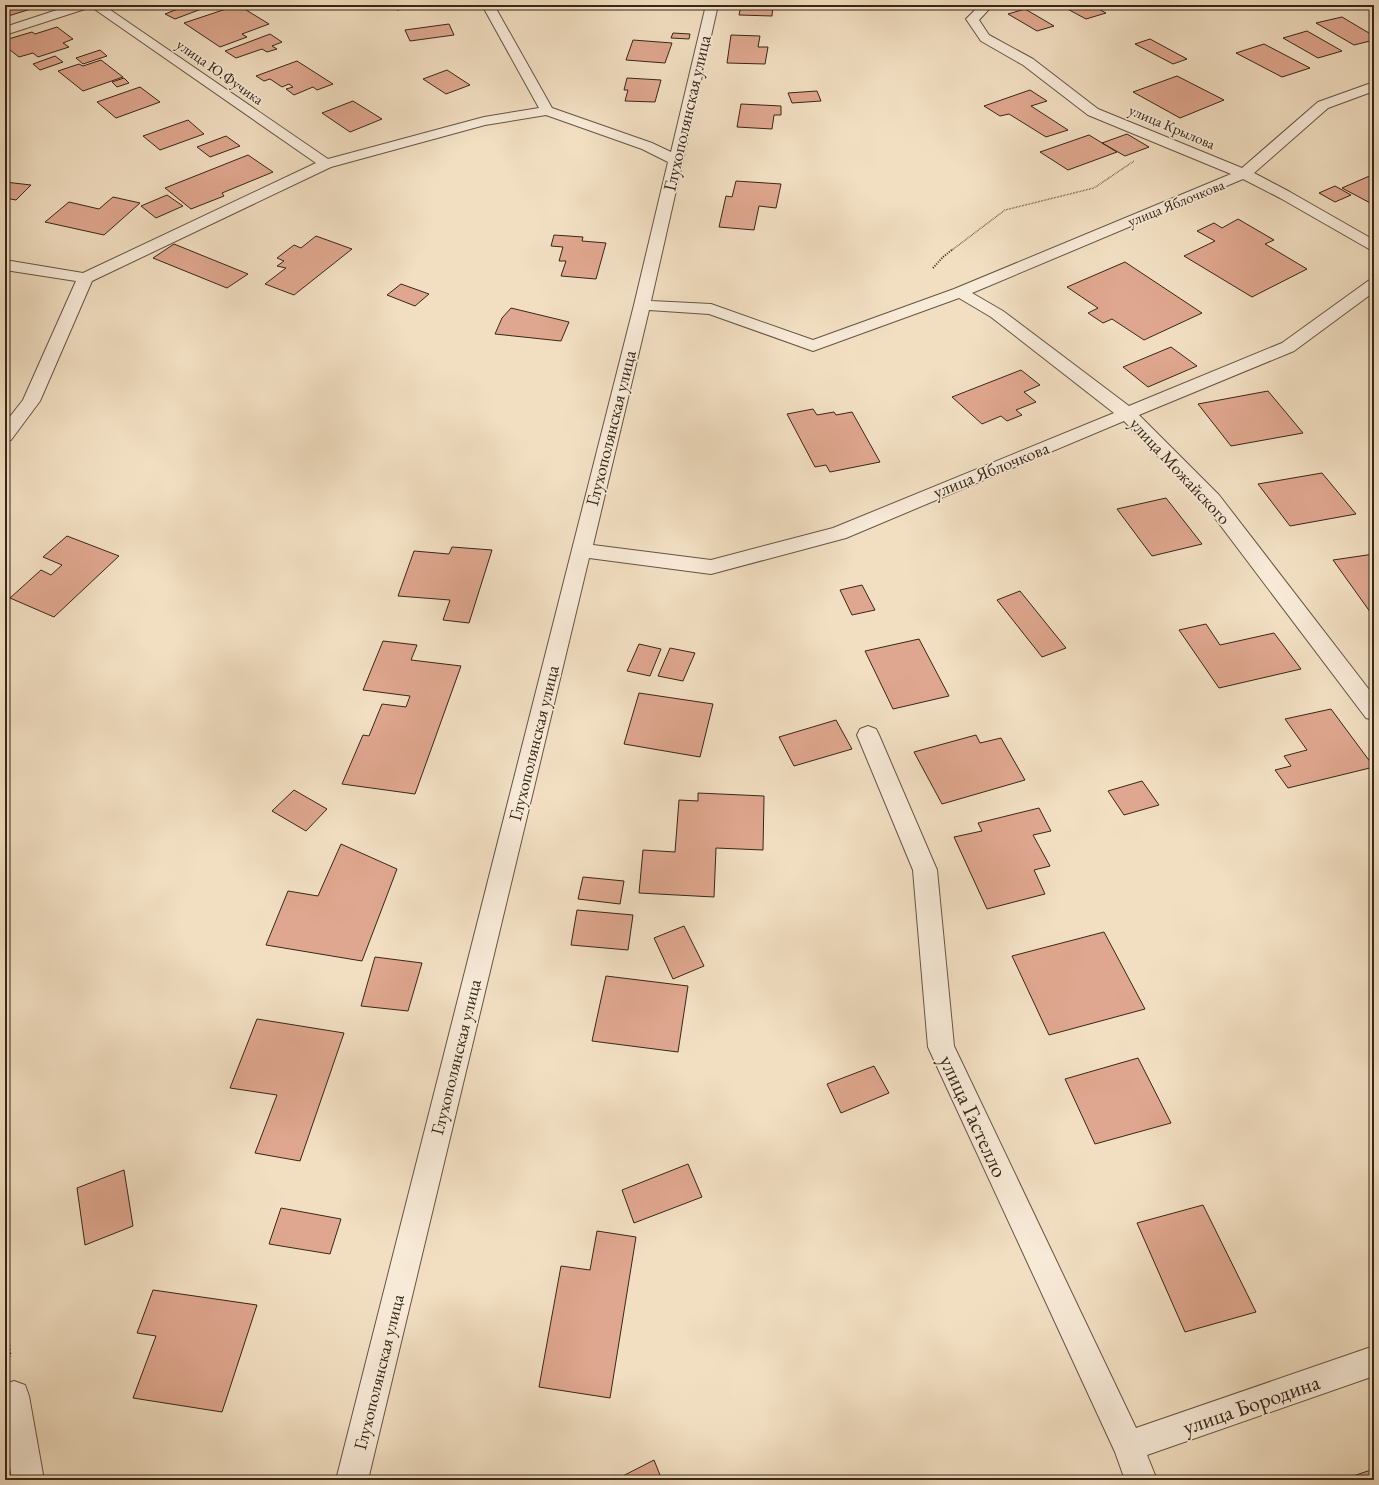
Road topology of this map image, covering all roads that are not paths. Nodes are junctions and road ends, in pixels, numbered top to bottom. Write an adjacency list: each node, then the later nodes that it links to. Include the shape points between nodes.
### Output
1 (84, 5): 6 (street)
2 (95, 5): 10 (street, улица Ю.Фучика)
3 (488, 5): 8 (street)
4 (712, 5): 9 (street, Глухополянская улица)
5 (987, 5): 11 (street, улица Крылова, via 972,19 985,38 1028,62 1093,112)
6 (5, 31)
7 (1374, 86): 11 (street, улица Яблочкова, via 1323,106)
8 (547, 111): 9 (street, via 647,146); 10 (street, via 484,121)
9 (676, 160): 17 (street, Глухополянская улица)
10 (326, 164): 14 (street)
11 (1244, 174): 12 (street, улица Крылова); 16 (street, улица Яблочкова)
12 (1374, 246)
13 (5, 265): 14 (street)
14 (85, 278): 19 (street, via 31,401)
15 (1374, 284): 18 (street, улица Яблочкова, via 1288,347)
16 (960, 292): 17 (street, улица Яблочкова, via 813,346 711,309); 18 (street, улица Можайского, via 997,314)
17 (642, 305): 20 (street, Глухополянская улица)
18 (1127, 414): 20 (street, улица Яблочкова, via 839,533 711,567); 21 (street, улица Можайского, via 1212,500)
19 (5, 436)
20 (581, 550): 27 (street, Глухополянская улица)
21 (1374, 712)
22 (868, 735): 25 (street, улица Гастелло, via 925,870 941,1047)
23 (1374, 1361): 25 (street, улица Бородина)
24 (14, 1396): 26 (street)
25 (1128, 1446): 28 (street, улица Гастелло)
26 (28, 1480)
27 (352, 1480)
28 (1141, 1480)

